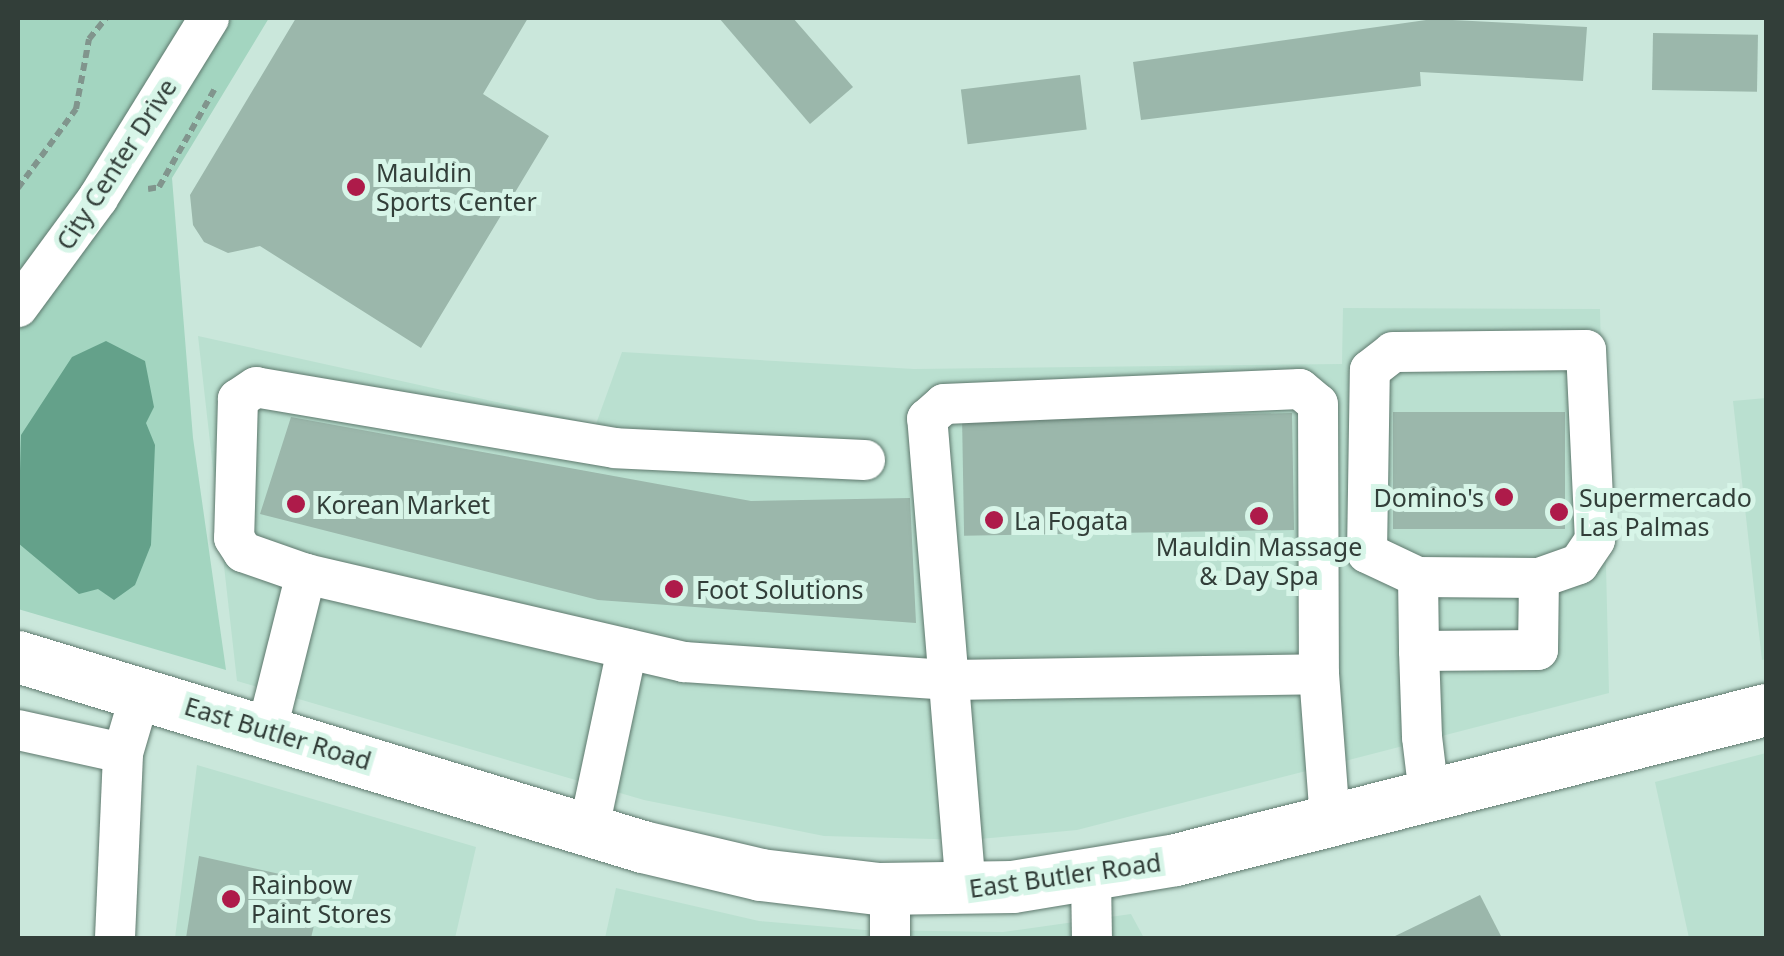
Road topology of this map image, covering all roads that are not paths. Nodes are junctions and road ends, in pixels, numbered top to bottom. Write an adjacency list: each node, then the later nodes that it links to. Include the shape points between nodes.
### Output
1 (209, 18): 2 (lane, City Center Drive, via 98,198)
2 (18, 307)
3 (865, 460): 4 (lane, via 615,448 256,387 238,399 234,538 242,552)
4 (306, 574): 7 (lane); 14 (lane)
5 (1418, 577): 6 (lane); 6 (lane, via 1367,553 1370,370 1392,352 1586,350 1595,540 1579,564); 8 (lane)
6 (1539, 578): 8 (lane, via 1538,650)
7 (627, 649): 11 (lane, via 684,662); 19 (lane)
8 (1420, 651): 17 (lane)
9 (18, 658): 12 (main road, East Butler Road)
10 (1319, 674): 11 (lane); 11 (lane, via 1318,404 1300,389 944,404 926,419); 18 (lane)
11 (950, 680): 21 (lane)
12 (140, 692): 14 (main road, East Butler Road); 16 (lane)
13 (1766, 710): 17 (main road, East Butler Road)
14 (267, 729): 19 (main road, East Butler Road)
15 (18, 730): 16 (lane)
16 (123, 753): 23 (lane)
17 (1429, 794): 18 (main road, East Butler Road)
18 (1330, 820): 20 (main road, East Butler Road)
19 (589, 828): 22 (main road, East Butler Road)
20 (1092, 876): 21 (main road, East Butler Road); 24 (lane)
21 (966, 890): 22 (main road, East Butler Road)
22 (890, 914)
23 (115, 938)
24 (1092, 938)

